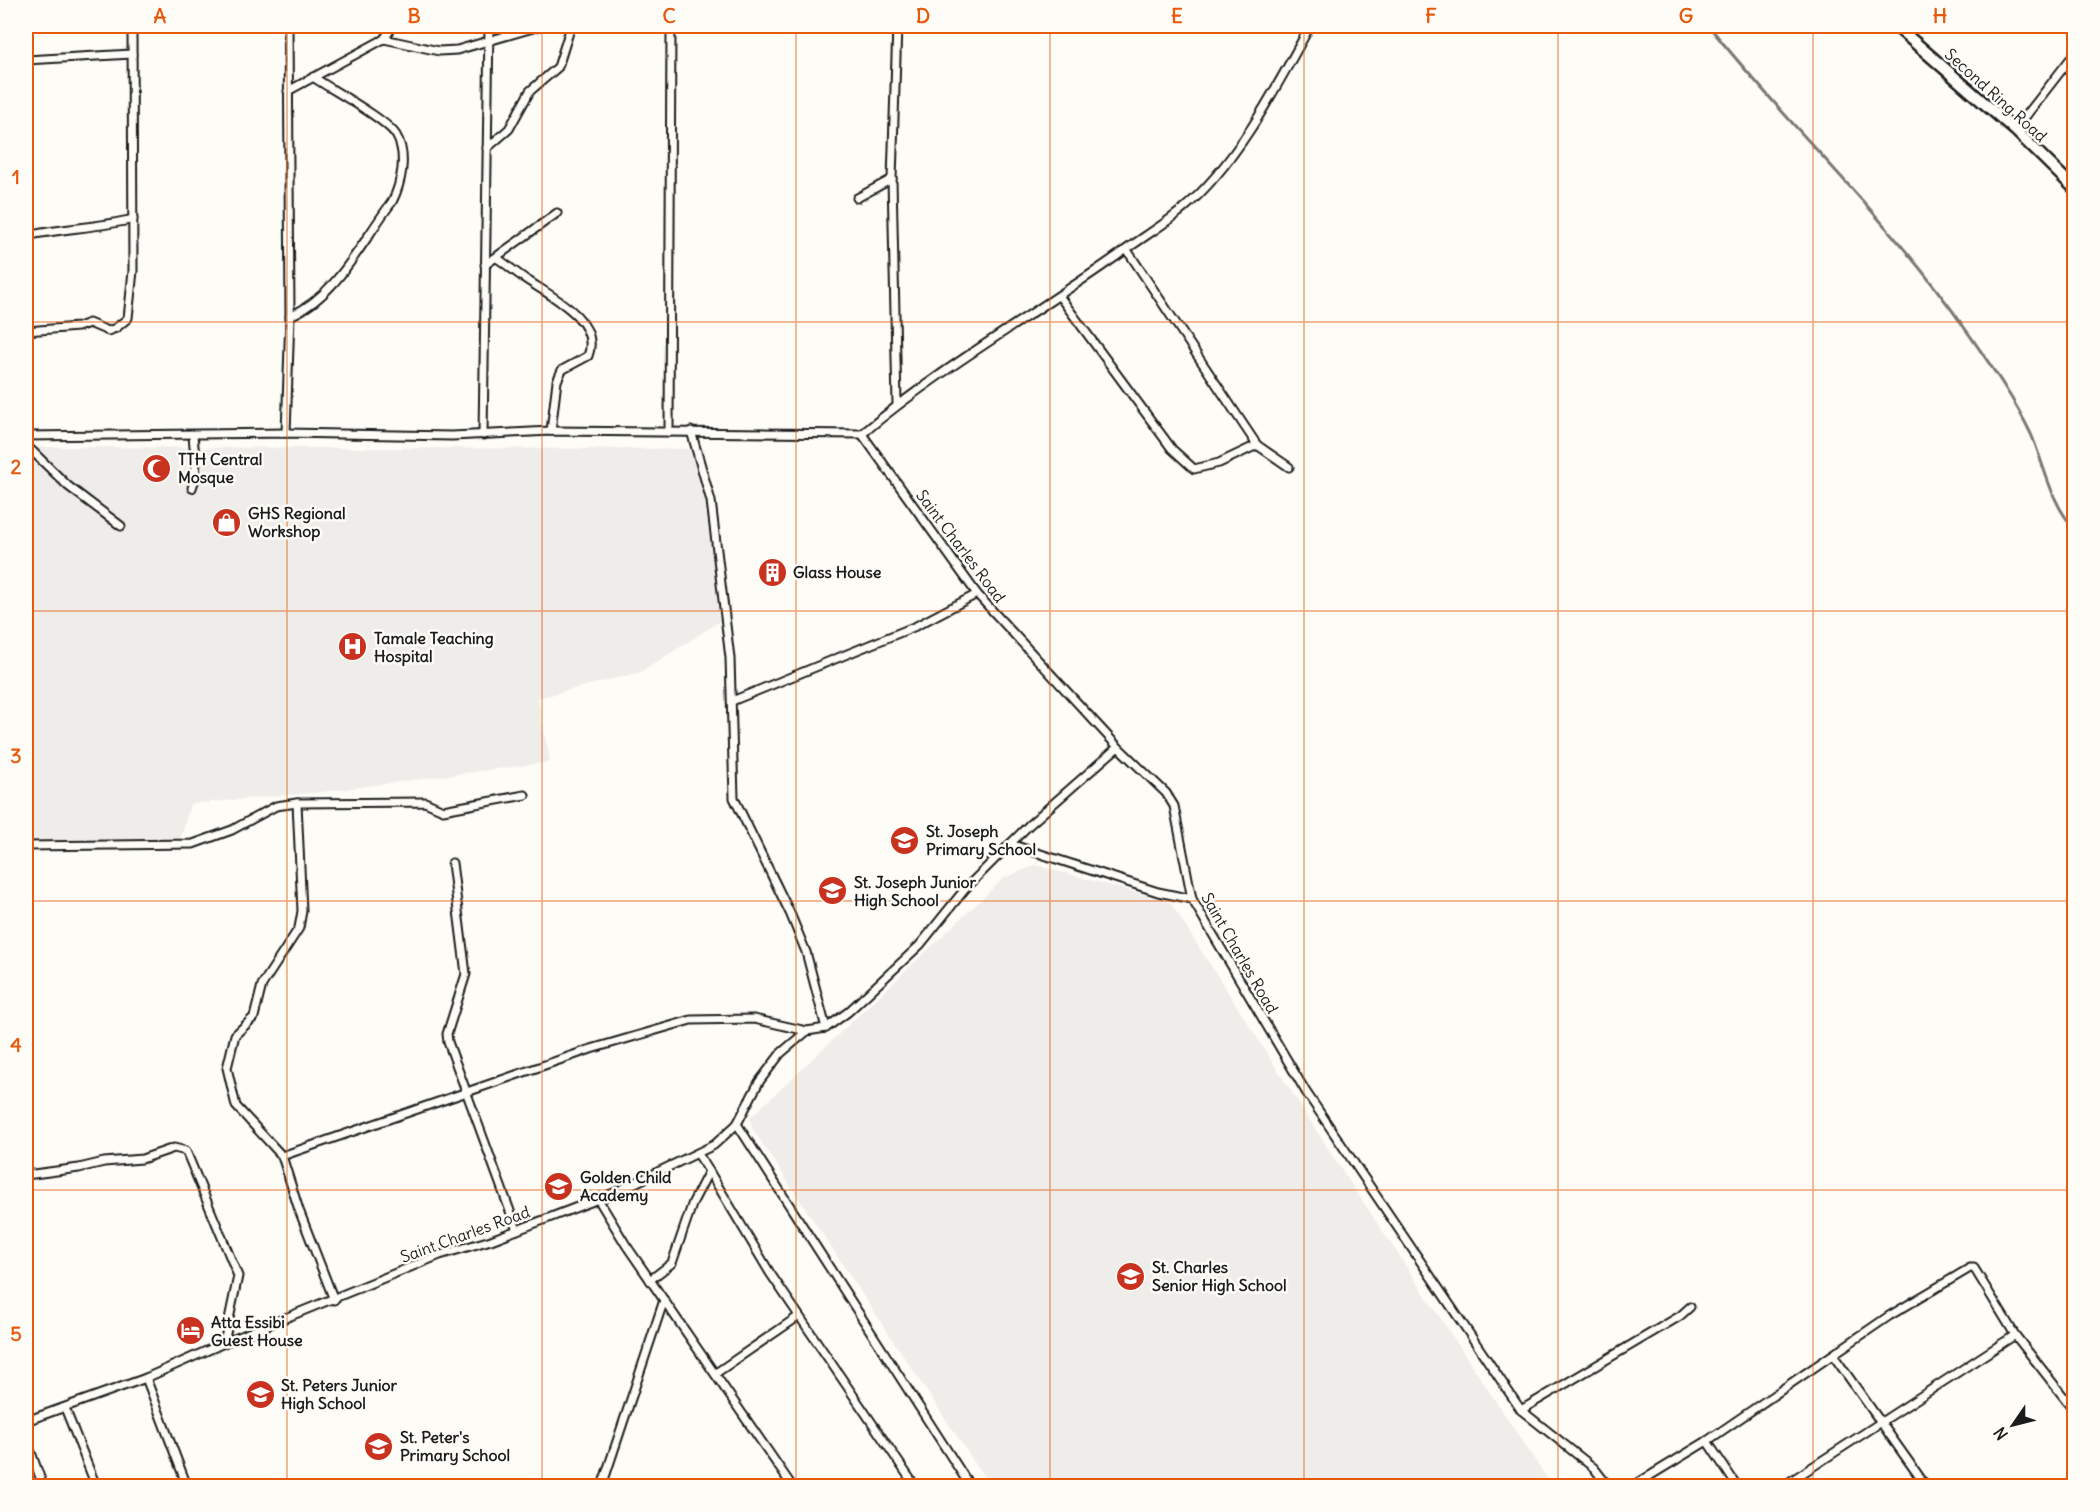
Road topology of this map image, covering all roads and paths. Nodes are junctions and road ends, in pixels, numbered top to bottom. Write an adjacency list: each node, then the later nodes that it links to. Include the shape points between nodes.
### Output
1 (132, 26): 13 (street)
2 (288, 26): 17 (street)
3 (393, 26): 11 (street)
4 (489, 26): 12 (street)
5 (540, 26): 12 (street)
6 (571, 26): 19 (street, via 558,67 530,91 509,129)
7 (671, 26): 35 (street)
8 (897, 26): 20 (street)
9 (1310, 26): 26 (street, via 1228,159 1184,208)
10 (1896, 26): 18 (main road, Second Ring Road)
11 (384, 39): 12 (street, via 439,51); 16 (street)
12 (488, 41): 19 (street)
13 (132, 54): 15 (street); 24 (street)
14 (2074, 54): 18 (street)
15 (26, 60)
16 (313, 77): 17 (street); 30 (street, via 380,120 396,135 401,172 392,202 330,287 311,306)
17 (288, 91): 30 (street)
18 (2015, 130): 21 (main road, Second Ring Road)
19 (487, 148): 28 (street)
20 (892, 179): 22 (street); 32 (street)
21 (2074, 188)
22 (858, 198)
23 (557, 213): 27 (street)
24 (133, 219): 25 (street); 31 (street, via 130,311 124,323 108,331 89,323)
25 (26, 236)
26 (1127, 250): 29 (street); 42 (street)
27 (497, 258): 28 (street); 33 (street, via 570,309 589,336 592,346 588,356 562,370 557,381)
28 (486, 265): 39 (street)
29 (1060, 297): 32 (street); 42 (street, via 1172,449 1194,469 1219,463)
30 (290, 316): 36 (street)
31 (26, 331)
32 (897, 405): 37 (street)
33 (551, 431): 35 (street); 39 (street)
34 (692, 431): 35 (street); 37 (street); 47 (street, via 711,501)
35 (669, 432)
36 (286, 433): 38 (street); 39 (street)
37 (862, 434): 46 (street, Saint Charles Road)
38 (193, 435): 40 (street); 44 (street, via 196,478)
39 (483, 435)
40 (26, 436)
41 (26, 445): 45 (street, via 68,486)
42 (1257, 445): 43 (street)
43 (1289, 467)
44 (192, 488)
45 (121, 525)
46 (977, 594): 47 (street, via 916,626); 48 (street, Saint Charles Road)
47 (732, 701): 55 (street, via 734,798 806,952)
48 (1118, 747): 51 (street); 54 (street, Saint Charles Road, via 1166,793 1174,806)
49 (525, 795): 50 (street, via 443,810 425,802)
50 (297, 803): 52 (street, via 276,806 221,835 193,844); 60 (street, via 302,891 299,928 262,985 254,1017 235,1035 227,1068 236,1106)
51 (1010, 844): 54 (street, via 1158,892); 55 (street, via 965,889 920,945 843,1017)
52 (26, 846)
53 (452, 863): 57 (street, via 466,974 447,1034)
54 (1192, 898): 76 (street, Saint Charles Road, via 1306,1092)
55 (826, 1028): 56 (street)
56 (807, 1031): 57 (street, via 754,1019 691,1020); 58 (street, Saint Charles Road, via 768,1068)
57 (465, 1091): 60 (street); 64 (street)
58 (737, 1124): 59 (street, Saint Charles Road); 88 (street)
59 (698, 1154): 61 (street); 63 (street, Saint Charles Road)
60 (282, 1156): 66 (street)
61 (709, 1171): 65 (street, via 693,1202 672,1263); 69 (street)
62 (26, 1175): 71 (street, via 142,1159 174,1148 186,1151 238,1276)
63 (598, 1199): 64 (street, Saint Charles Road); 65 (street)
64 (517, 1230): 66 (street, Saint Charles Road, via 440,1255)
65 (650, 1280): 67 (street)
66 (334, 1300): 71 (street, Saint Charles Road)
67 (664, 1300): 73 (street); 85 (street)
68 (1690, 1307): 76 (street)
69 (799, 1316): 73 (street); 87 (street)
70 (2015, 1335): 72 (street, via 1974,1268 1970,1268 1917,1298); 77 (street); 79 (street)
71 (224, 1343): 74 (street, Saint Charles Road)
72 (1833, 1355): 79 (street); 81 (street)
73 (716, 1373): 86 (street)
74 (146, 1378): 75 (street, Saint Charles Road); 84 (street)
75 (65, 1408): 78 (street, Saint Charles Road); 83 (street)
76 (1521, 1410): 89 (street, Saint Charles Road, via 1594,1468)
77 (2074, 1410)
78 (26, 1421)
79 (1882, 1423): 92 (street); 93 (street)
80 (26, 1438): 82 (street)
81 (1707, 1441): 90 (street); 91 (street)
82 (43, 1486)
83 (96, 1486)
84 (187, 1486)
85 (602, 1486)
86 (792, 1486)
87 (915, 1486)
88 (970, 1486)
89 (1608, 1486)
90 (1633, 1486)
91 (1737, 1486)
92 (1783, 1486)
93 (1926, 1486)

